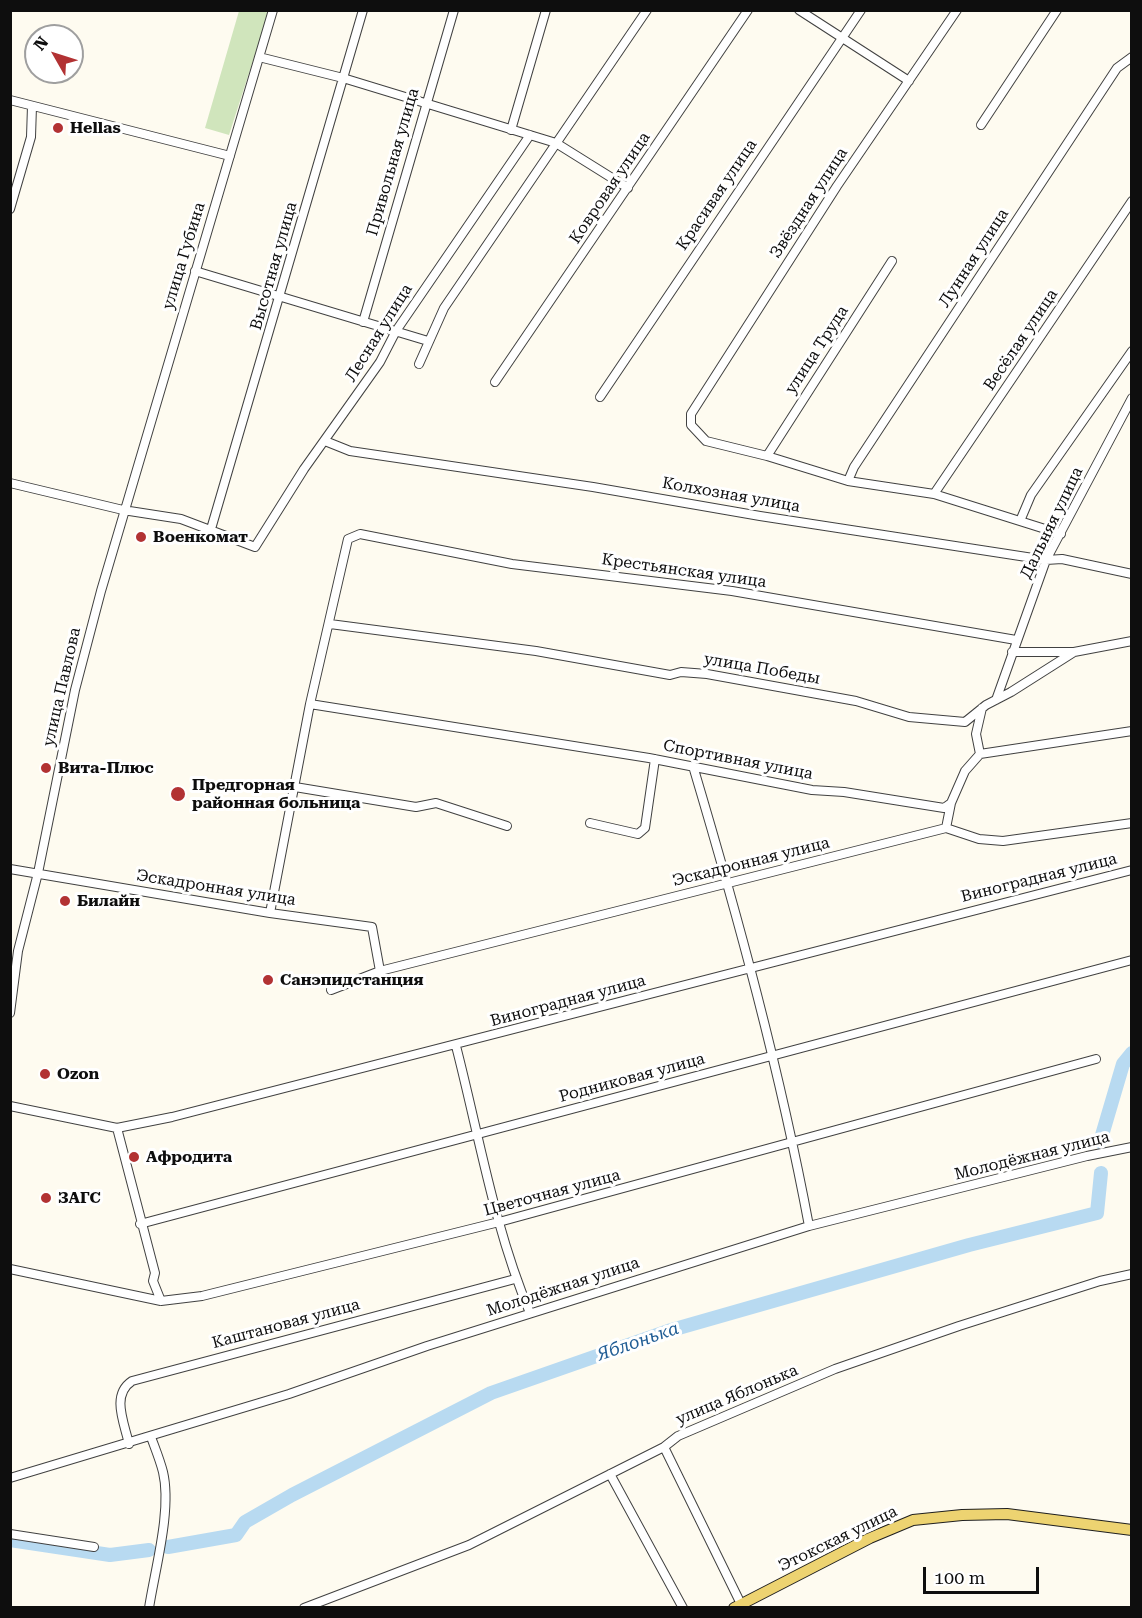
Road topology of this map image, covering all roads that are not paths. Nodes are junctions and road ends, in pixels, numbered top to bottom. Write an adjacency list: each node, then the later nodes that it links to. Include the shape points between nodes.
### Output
1 (273, 10): 12 (street, улица Губина)
2 (363, 10): 14 (street, Высотная улица)
3 (454, 10): 17 (street, Привольная улица)
4 (546, 10): 20 (street)
5 (646, 10): 22 (street)
6 (748, 10): 24 (street, Ковровая улица)
7 (799, 10): 11 (street)
8 (861, 10): 11 (street, Красивая улица)
9 (957, 10): 15 (street, Звёздная улица)
10 (1058, 10): 19 (street)
11 (841, 37): 15 (street); 36 (street, Красивая улица)
12 (259, 57): 14 (street); 23 (street, улица Губина)
13 (1131, 57): 40 (street, Лунная улица, via 1117,68)
14 (343, 78): 17 (street); 29 (street, Высотная улица)
15 (909, 81): 39 (street, Звёздная улица, via 691,414 691,425 706,441)
16 (10, 100): 18 (street)
17 (425, 105): 20 (street); 30 (street, Привольная улица)
18 (32, 106): 23 (street); 26 (street, via 31,137)
19 (981, 124)
20 (511, 130): 21 (street)
21 (531, 135): 22 (street); 31 (street, Лесная улица)
22 (556, 143): 24 (street); 32 (street, via 444,308)
23 (230, 156): 28 (street, улица Губина)
24 (628, 188): 35 (street, Ковровая улица)
25 (1131, 201): 42 (street, Весёлая улица)
26 (10, 208)
27 (892, 261): 39 (street, улица Труда)
28 (195, 271): 29 (street); 43 (street, улица Губина)
29 (281, 297): 30 (street); 45 (street, Высотная улица)
30 (363, 322): 31 (street)
31 (396, 331): 32 (street); 38 (street, Лесная улица, via 380,362)
32 (428, 341): 34 (street)
33 (1131, 351): 44 (street, via 1031,495)
34 (419, 363)
35 (495, 382)
36 (600, 397)
37 (1131, 398): 46 (street, Дальняя улица)
38 (325, 441): 45 (street, Лесная улица, via 255,547); 47 (street, Колхозная улица, via 350,451)
39 (766, 456): 40 (street)
40 (848, 481): 42 (street)
41 (10, 483): 43 (street)
42 (934, 494): 44 (street)
43 (123, 510): 45 (street); 69 (street, улица Павлова, via 75,690)
44 (1020, 521): 46 (street)
45 (211, 528)
46 (1061, 534): 47 (street, Дальняя улица)
47 (1046, 560): 48 (street, Колхозная улица, via 1062,559); 50 (street, Дальняя улица)
48 (1131, 574)
49 (330, 624): 50 (street, Крестьянская улица, via 348,539 360,534 512,564 732,591); 55 (street); 56 (street, улица Победы, via 536,651 670,675 707,674 856,701 909,717 965,722)
50 (1016, 640): 52 (street, Дальняя улица)
51 (1131, 641): 53 (street, улица Победы)
52 (1012, 652): 53 (street); 54 (street, Дальняя улица)
53 (1074, 652): 54 (street, улица Победы)
54 (996, 700): 56 (street, улица Победы)
55 (310, 704): 59 (street, Спортивная улица); 61 (street)
56 (982, 708): 58 (street, via 976,734)
57 (1131, 731): 58 (street)
58 (980, 754): 62 (street, via 965,771)
59 (655, 759): 60 (street, Спортивная улица); 63 (street, via 645,828 638,834)
60 (693, 766): 62 (street, Спортивная улица, via 812,790 944,808); 70 (street)
61 (295, 787): 65 (street, via 416,807 436,802); 71 (street)
62 (951, 803): 66 (street)
63 (590, 823)
64 (1131, 823): 66 (street, via 1003,841 979,839)
65 (507, 826)
66 (946, 828): 70 (street, Эскадронная улица)
67 (10, 869): 69 (street, Эскадронная улица)
68 (1131, 870): 73 (street, Виноградная улица)
69 (38, 873): 71 (street, Эскадронная улица); 76 (street, улица Павлова, via 18,951)
70 (728, 884): 73 (street); 74 (street, Эскадронная улица)
71 (270, 913): 74 (street, Эскадронная улица, via 372,927)
72 (1131, 960): 78 (street, Родниковая улица)
73 (749, 969): 77 (street, Виноградная улица); 78 (street)
74 (380, 971): 75 (street, Эскадронная улица)
75 (331, 990)
76 (10, 1013)
77 (456, 1046): 81 (street, Виноградная улица); 82 (street)
78 (771, 1058): 82 (street, Родниковая улица); 83 (street)
79 (1096, 1059): 83 (street, Цветочная улица)
80 (10, 1106): 81 (street, Виноградная улица)
81 (117, 1128): 86 (street)
82 (479, 1134): 85 (street); 86 (street, Родниковая улица)
83 (794, 1143): 85 (street, Цветочная улица); 87 (street)
84 (1131, 1147): 87 (street, Молодёжная улица)
85 (499, 1222): 90 (street); 91 (street, Цветочная улица, via 202,1296)
86 (140, 1224): 91 (street)
87 (809, 1226): 92 (street, Молодёжная улица)
88 (10, 1269): 91 (street, Цветочная улица)
89 (1131, 1274): 95 (street, улица Яблонька, via 959,1326 835,1369 678,1436)
90 (515, 1279): 92 (street); 94 (street, Каштановая улица, via 132,1381 119,1398)
91 (162, 1302)
92 (530, 1313): 93 (street, Молодёжная улица)
93 (151, 1437): 94 (street, Молодёжная улица); 102 (street, via 163,1474 164,1502)
94 (129, 1443): 97 (street, Молодёжная улица)
95 (664, 1447): 96 (street, улица Яблонька); 101 (street, Этокская улица)
96 (610, 1474): 103 (street, улица Яблонька, via 469,1545); 104 (street)
97 (10, 1478)
98 (1131, 1530): 101 (main road, Этокская улица, via 1007,1514 913,1520)
99 (10, 1534): 100 (street)
100 (94, 1546)
101 (737, 1606)
102 (150, 1608)
103 (304, 1608)
104 (683, 1608)

